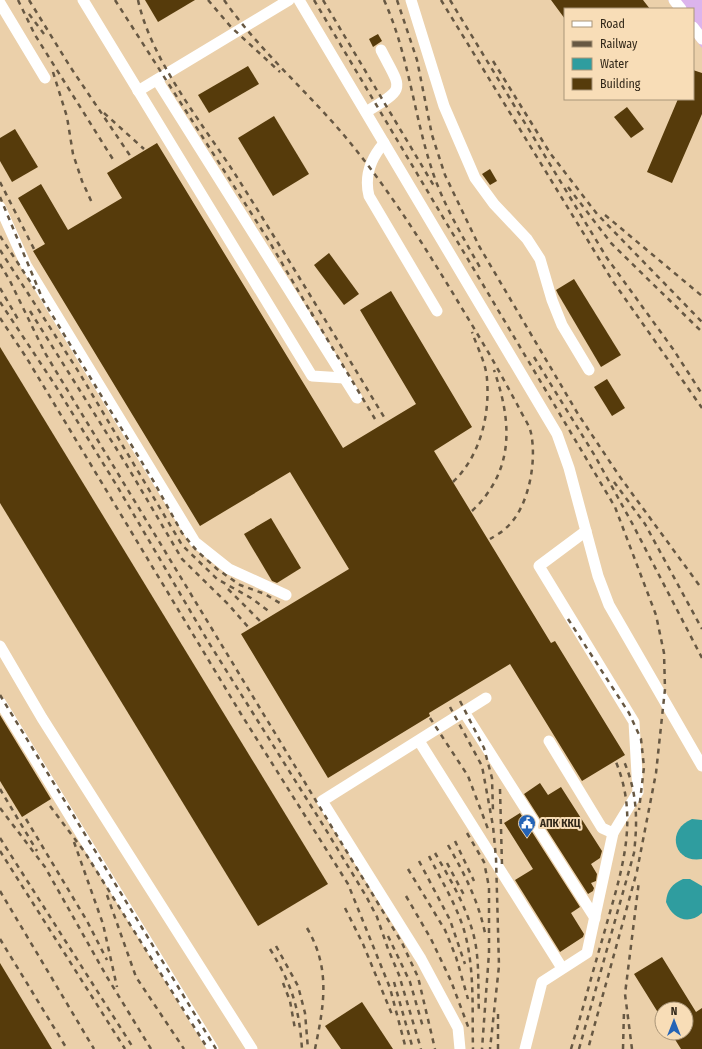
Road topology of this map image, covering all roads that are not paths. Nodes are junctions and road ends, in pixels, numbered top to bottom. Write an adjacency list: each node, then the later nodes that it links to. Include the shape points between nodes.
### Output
1 (83, 0): 13 (street)
2 (290, 0): 12 (street)
3 (299, 0): 14 (street)
4 (411, 0): 18 (street, via 444,106 475,178 494,204 527,239 540,259 562,326)
5 (674, 0): 7 (street)
6 (0, 3): 11 (street)
7 (680, 8)
8 (694, 27): 9 (street)
9 (702, 39)
10 (381, 50): 14 (street, via 397,80 397,90)
11 (45, 78)
12 (157, 80): 13 (street); 19 (street)
13 (138, 92): 19 (street, via 312,376)
14 (366, 112): 15 (street)
15 (384, 143): 17 (street, via 374,156 368,171 369,196); 21 (street, via 556,434 569,468)
16 (0, 207): 22 (street, via 26,265 195,542 229,569)
17 (437, 312)
18 (589, 370)
19 (344, 378): 20 (street)
20 (356, 398)
21 (586, 531): 29 (street, via 609,605); 30 (street, via 538,566 634,722 638,792)
22 (286, 595)
23 (0, 646): 34 (street, via 42,718)
24 (486, 698): 26 (street)
25 (0, 702): 33 (street)
26 (464, 712): 27 (street); 31 (street)
27 (419, 741): 32 (street); 35 (street, via 322,802 421,959 458,1028)
28 (549, 741): 30 (street, via 602,828)
29 (702, 766)
30 (613, 833): 31 (street)
31 (594, 918): 32 (street, via 587,953)
32 (562, 968): 36 (street, via 542,982)
33 (213, 1049)
34 (252, 1049)
35 (460, 1049)
36 (525, 1049)

